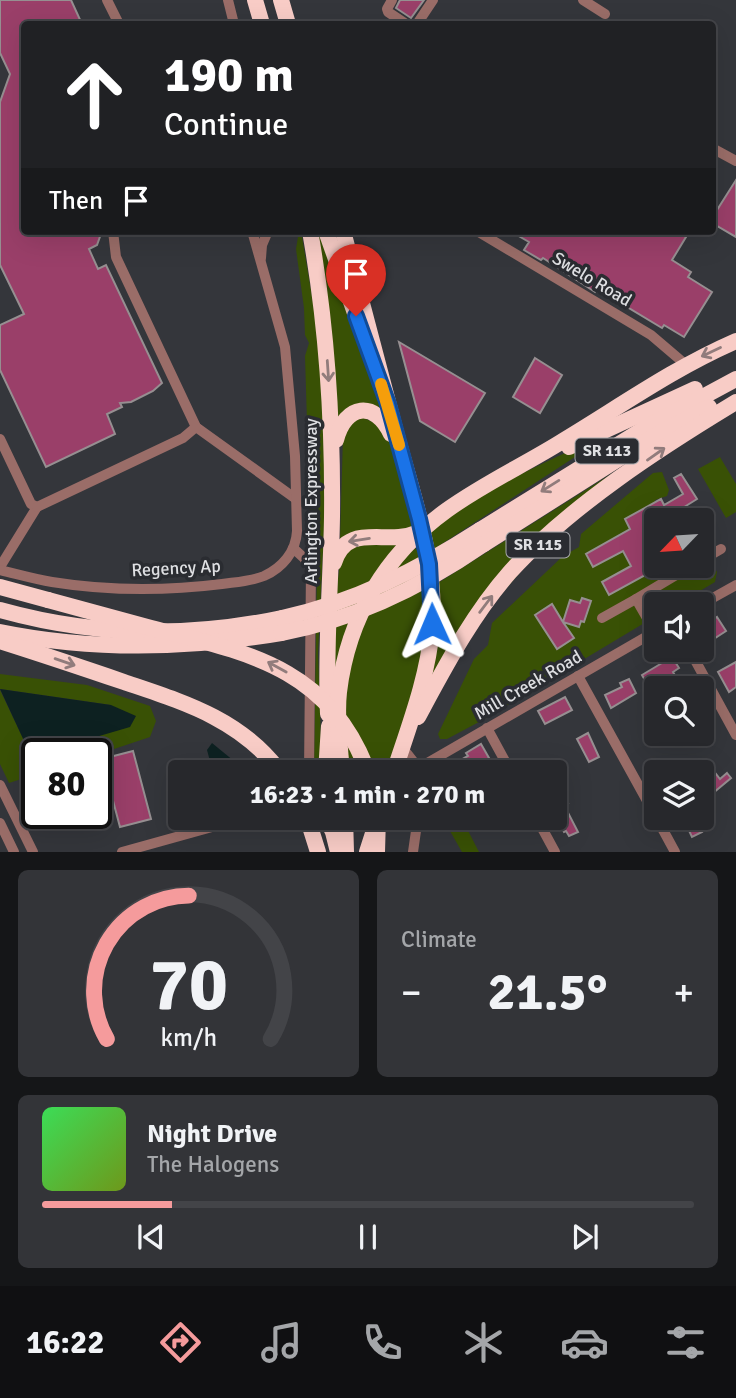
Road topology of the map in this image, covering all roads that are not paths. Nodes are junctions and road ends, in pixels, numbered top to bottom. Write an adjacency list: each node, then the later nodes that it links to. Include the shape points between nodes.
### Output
1 (107, 0): 9 (street)
2 (228, 0): 10 (street)
3 (255, 0): 11 (highway)
4 (281, 0): 12 (highway)
5 (392, 0): 13 (street, via 388,12)
6 (433, 0): 14 (street)
7 (583, 0): 8 (street)
8 (605, 14)
9 (118, 21)
10 (233, 21)
11 (261, 21)
12 (287, 21)
13 (402, 21)
14 (419, 21)
15 (716, 150): 16 (street)
16 (736, 161)
17 (115, 235): 32 (street, via 116,257)
18 (253, 235): 24 (street)
19 (266, 235): 24 (street)
20 (311, 235): 34 (highway, Arlington Expressway, one-way to 34, via 326,338)
21 (327, 235): 31 (highway)
22 (344, 235): 31 (highway)
23 (484, 235): 26 (street, Swelo Road, via 651,335)
24 (260, 264): 38 (street, via 285,347)
25 (736, 341): 26 (highway, one-way to 26)
26 (685, 364): 36 (highway)
27 (736, 372): 36 (highway)
28 (736, 379): 42 (highway, SR 113, one-way to 42, via 645,428)
29 (736, 393): 42 (highway, SR 113)
30 (736, 401): 65 (highway, SR 115, one-way to 30, via 468,627 510,573 597,495)
31 (388, 404): 35 (highway)
32 (196, 427): 38 (street); 40 (street, via 183,438)
33 (0, 439): 40 (street, via 31,504)
34 (332, 461): 35 (highway, via 344,420 354,412 366,411 384,422); 50 (highway, Arlington Expressway)
35 (407, 472): 37 (highway)
36 (503, 477): 39 (highway)
37 (413, 495): 39 (highway, via 435,506); 41 (highway)
38 (296, 499): 43 (street)
39 (462, 500): 41 (highway)
40 (37, 507): 46 (street, Regency Ap)
41 (422, 530): 50 (highway, one-way to 50, via 402,537 347,542 337,556); 65 (highway, via 432,631); 70 (highway, via 384,572 347,651 338,706)
42 (482, 537): 56 (highway, SR 113, bridge, via 375,589)
43 (293, 548): 46 (street, Regency Ap, via 281,566 263,577 167,589 77,585); 67 (street, via 311,569)
44 (721, 549): 45 (street)
45 (714, 553)
46 (0, 568)
47 (671, 578): 52 (street)
48 (736, 585): 51 (street)
49 (0, 587): 71 (highway, one-way to 49, bridge, via 325,702 267,662)
50 (330, 590): 62 (highway, Arlington Expressway)
51 (714, 597)
52 (636, 599): 54 (street); 55 (street)
53 (0, 610): 56 (highway, SR 113, via 49,622 135,632)
54 (644, 612)
55 (602, 618)
56 (281, 625): 57 (highway, SR 113, via 199,644 138,646 50,641)
57 (0, 632)
58 (644, 637): 61 (street, Mill Creek Road)
59 (0, 641): 66 (highway, one-way to 66, via 206,711 242,733)
60 (696, 662): 64 (street)
61 (578, 676): 63 (street, Mill Creek Road); 77 (street)
62 (329, 720): 68 (highway); 69 (highway, Arlington Expressway)
63 (487, 728): 74 (street, Mill Creek Road); 75 (street)
64 (736, 735)
65 (402, 747): 72 (highway, SR 115); 73 (street)
66 (268, 760)
67 (309, 760)
68 (327, 760)
69 (332, 760)
70 (341, 760)
71 (362, 760)
72 (398, 760)
73 (410, 760)
74 (434, 760)
75 (504, 760)
76 (0, 785): 91 (street)
77 (644, 795)
78 (0, 823): 90 (street)
79 (201, 830): 92 (street)
80 (308, 830): 93 (street)
81 (312, 830): 94 (highway, bridge)
82 (332, 830): 95 (highway)
83 (338, 830): 95 (highway)
84 (345, 830): 96 (highway)
85 (374, 830): 97 (highway)
86 (378, 830): 98 (highway, bridge)
87 (416, 830): 99 (street)
88 (543, 830): 100 (street)
89 (663, 830): 101 (street)
90 (14, 852)
91 (33, 852)
92 (122, 852)
93 (309, 852)
94 (318, 852)
95 (339, 852)
96 (346, 852)
97 (367, 852)
98 (377, 852)
99 (413, 852)
100 (555, 852)
101 (676, 852)

